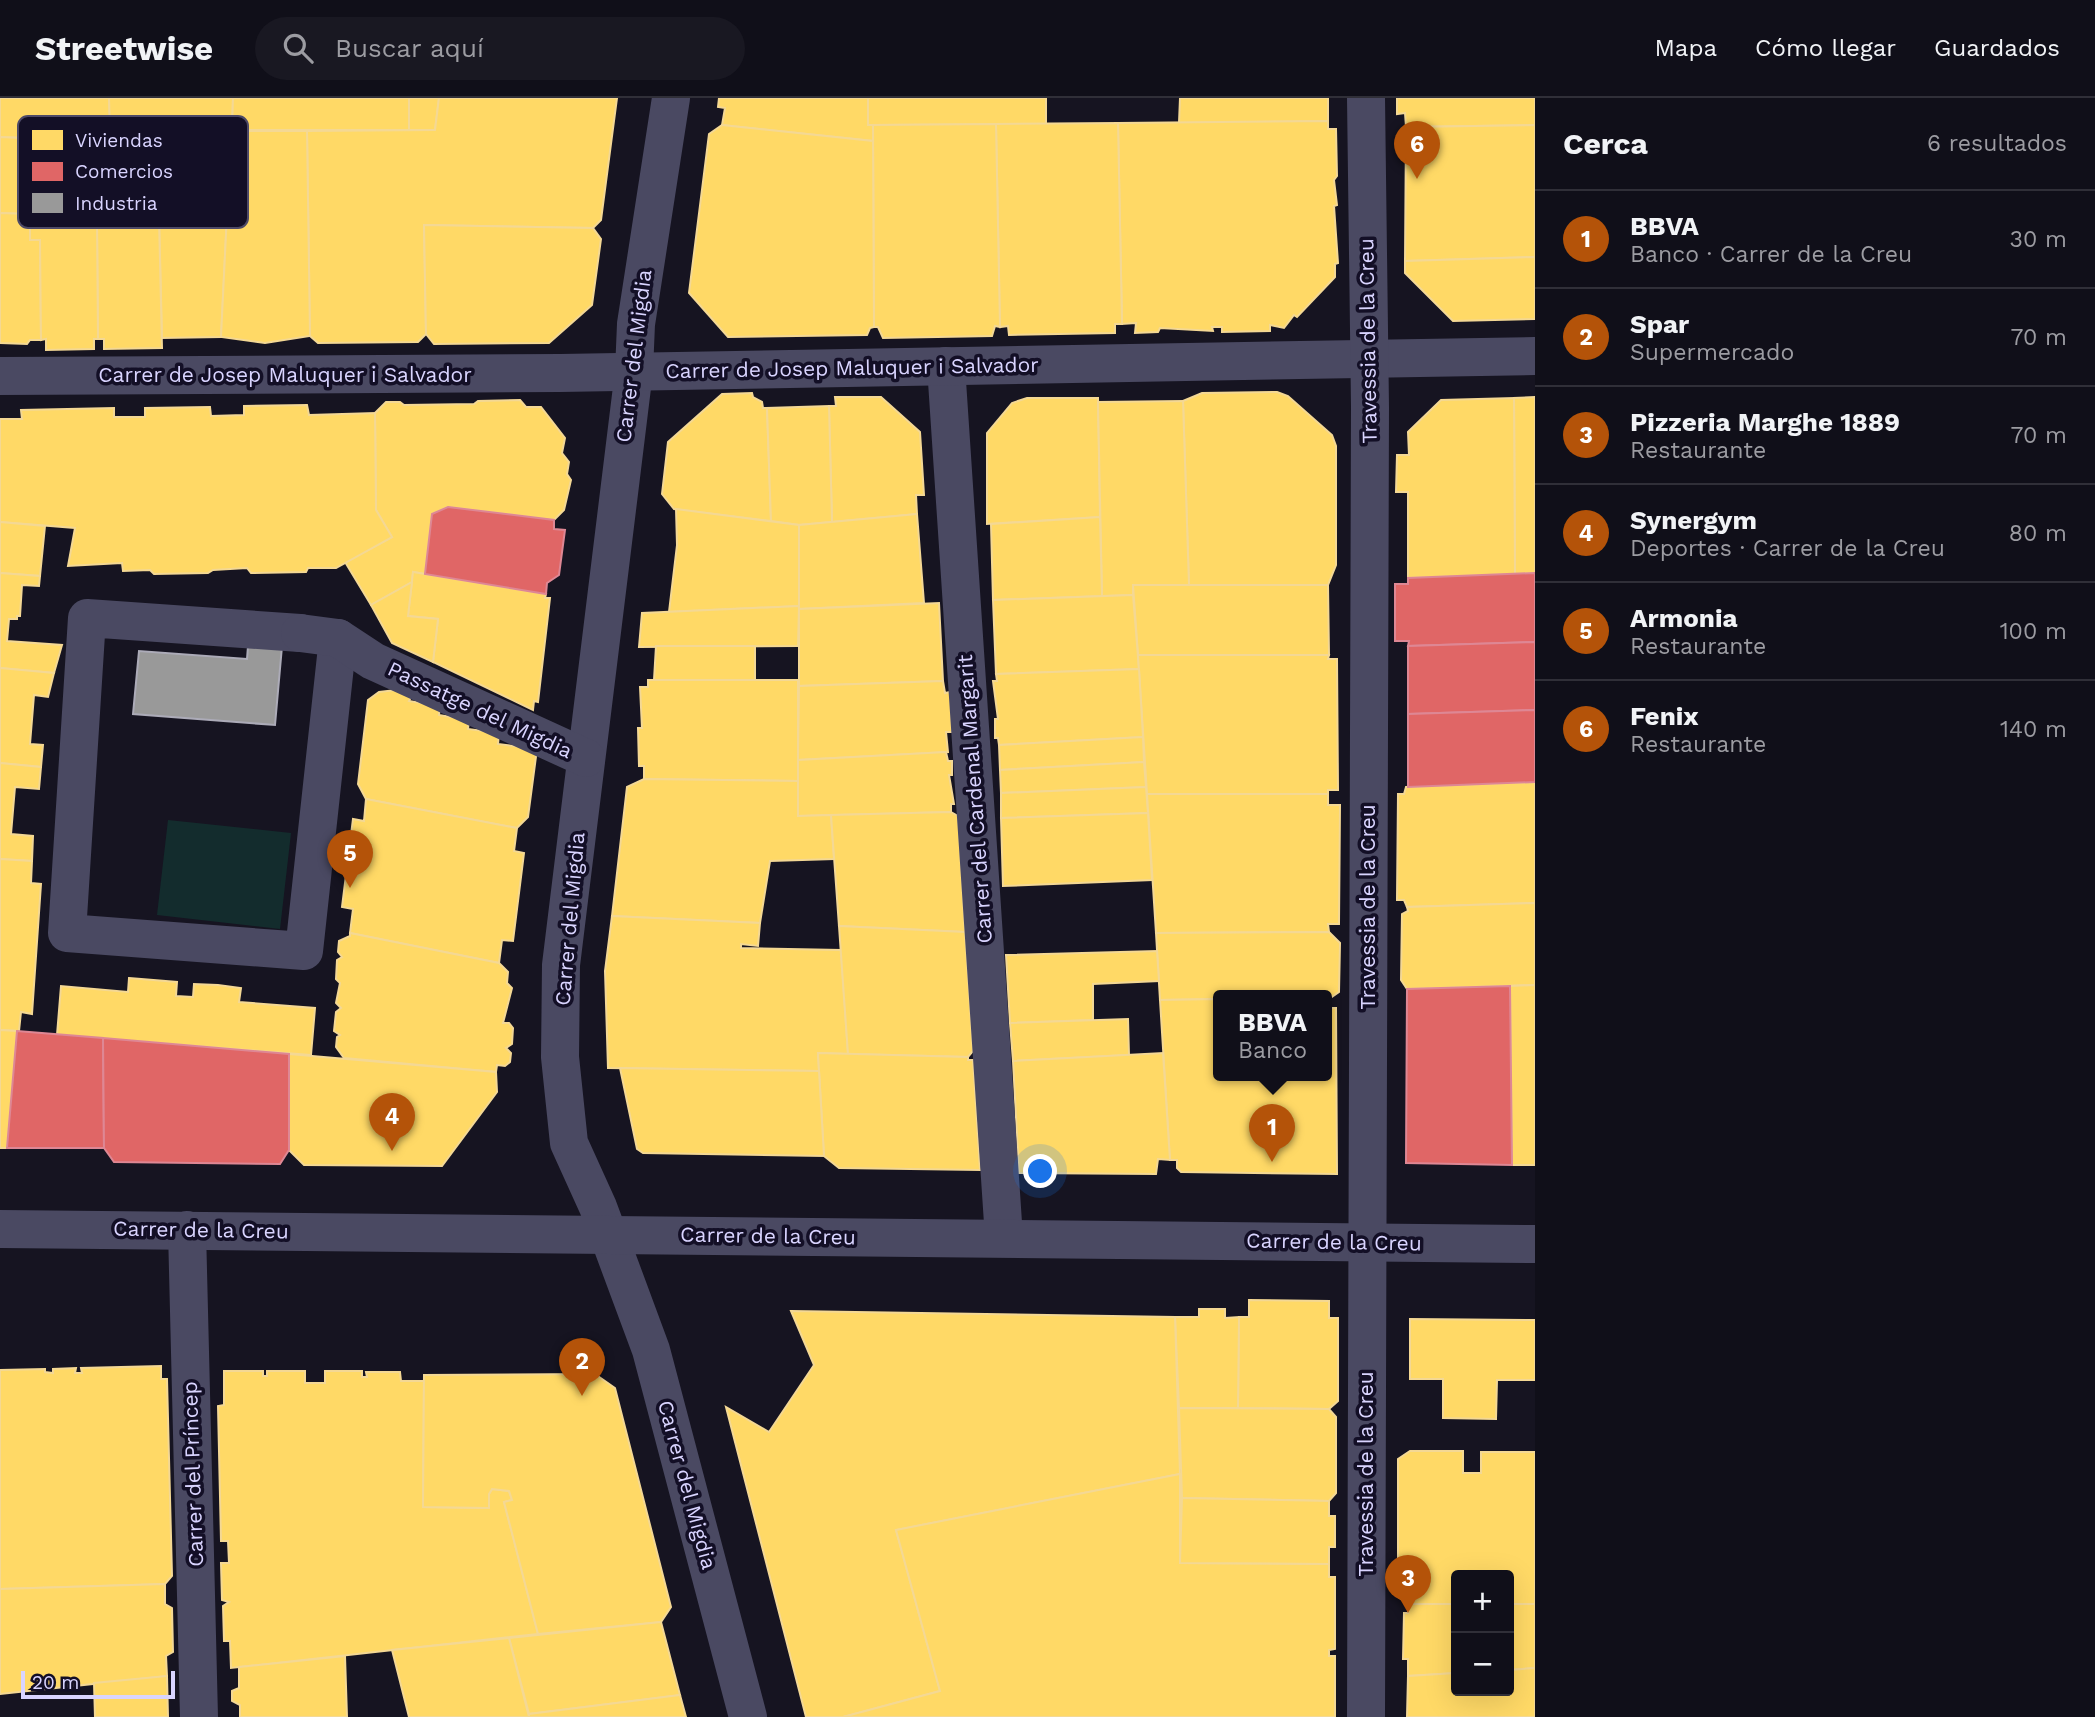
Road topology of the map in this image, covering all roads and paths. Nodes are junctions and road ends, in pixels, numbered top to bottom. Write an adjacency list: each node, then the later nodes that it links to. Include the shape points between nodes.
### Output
1 (671, 98): 6 (street, Carrer del Migdia, via 636,324)
2 (1366, 98): 4 (street, Travessia de la Creu)
3 (1535, 356): 4 (street, Carrer de Josep Maluquer i Salvador)
4 (1367, 360): 5 (street, Carrer de Josep Maluquer i Salvador); 14 (street, Travessia de la Creu)
5 (946, 366): 6 (street, Carrer de Josep Maluquer i Salvador); 13 (street, Carrer del Cardenal Margarit)
6 (634, 371): 7 (street, Carrer de Josep Maluquer i Salvador); 9 (street, Carrer del Migdia)
7 (0, 376)
8 (338, 638): 8 (street, via 87,618 66,933 303,951); 9 (street, Passatge del Migdia, via 373,661)
9 (586, 758): 12 (street, Carrer del Migdia, via 561,965 560,1057 569,1143)
10 (0, 1228): 11 (street, Carrer de la Creu)
11 (187, 1230): 12 (street, Carrer de la Creu); 16 (street, Carrer del Príncep)
12 (609, 1234): 13 (street, Carrer de la Creu); 17 (street, Carrer del Migdia, via 652,1350)
13 (1004, 1238): 14 (street, Carrer de la Creu)
14 (1367, 1242): 15 (street, Carrer de la Creu); 18 (street, Travessia de la Creu)
15 (1535, 1244)
16 (199, 1717)
17 (748, 1717)
18 (1366, 1717)

